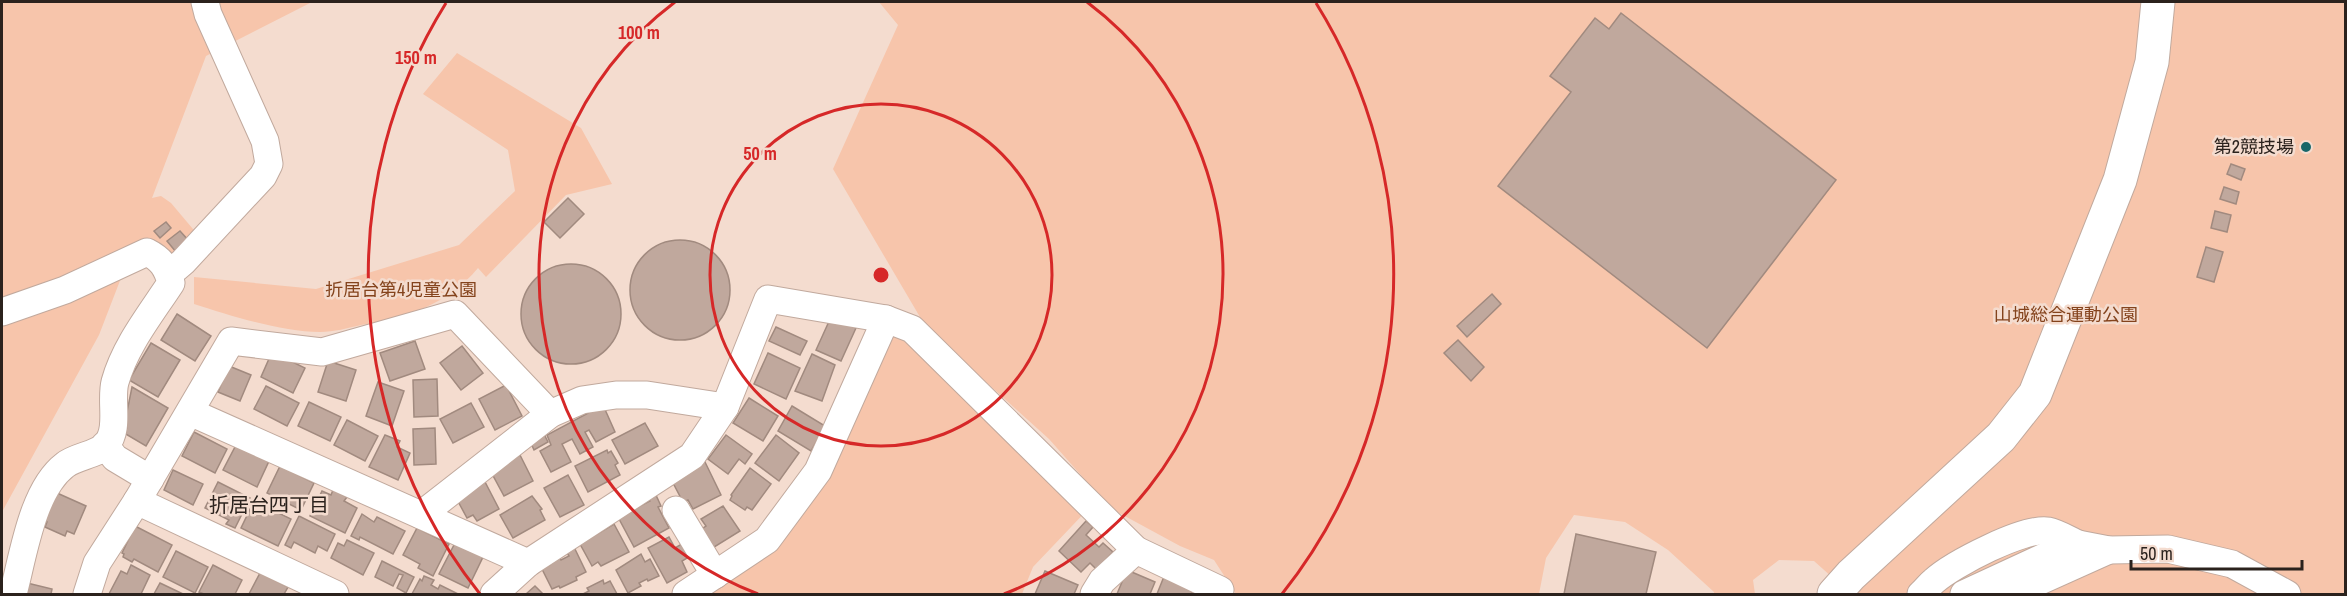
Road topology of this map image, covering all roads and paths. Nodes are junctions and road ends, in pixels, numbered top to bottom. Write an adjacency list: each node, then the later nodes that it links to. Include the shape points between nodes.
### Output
1 (205, 2): 3 (street, via 265,141 269,164 263,176 183,262)
2 (2158, 2): 25 (street, via 2152,62 2120,180 2035,394 2001,437)
3 (168, 270): 4 (street, via 159,258 147,252 65,290); 9 (street, via 171,283 122,362 114,385 112,431)
4 (2, 312)
5 (886, 319): 6 (street, via 768,299); 14 (street, via 912,329); 17 (street, via 818,471 767,540)
6 (725, 406): 8 (street, via 647,395 615,396 582,400); 11 (street)
7 (190, 412): 8 (street, via 231,341 322,352 455,314); 10 (street); 12 (street)
8 (550, 414): 12 (street)
9 (105, 446): 10 (street); 18 (street, via 65,464 48,484 34,516)
10 (143, 490): 19 (street, via 97,563); 20 (street)
11 (665, 494): 16 (street); 17 (street)
12 (421, 515): 16 (street)
13 (2071, 541): 15 (street); 26 (street, via 2049,531 2017,536 1945,572); 27 (street, via 2019,552); 28 (street)
14 (1136, 550): 23 (street, via 1102,581); 24 (street, via 1220,590)
15 (2109, 550): 29 (street); 30 (street); 31 (street, via 2168,549 2232,564)
16 (528, 563): 21 (street)
17 (715, 575): 22 (street)
18 (14, 594)
19 (87, 594)
20 (335, 594)
21 (494, 594)
22 (686, 594)
23 (1094, 594)
24 (1218, 594)
25 (1834, 594)
26 (1922, 594)
27 (1930, 594)
28 (1964, 594)
29 (2011, 594)
30 (2040, 594)
31 (2288, 594)

